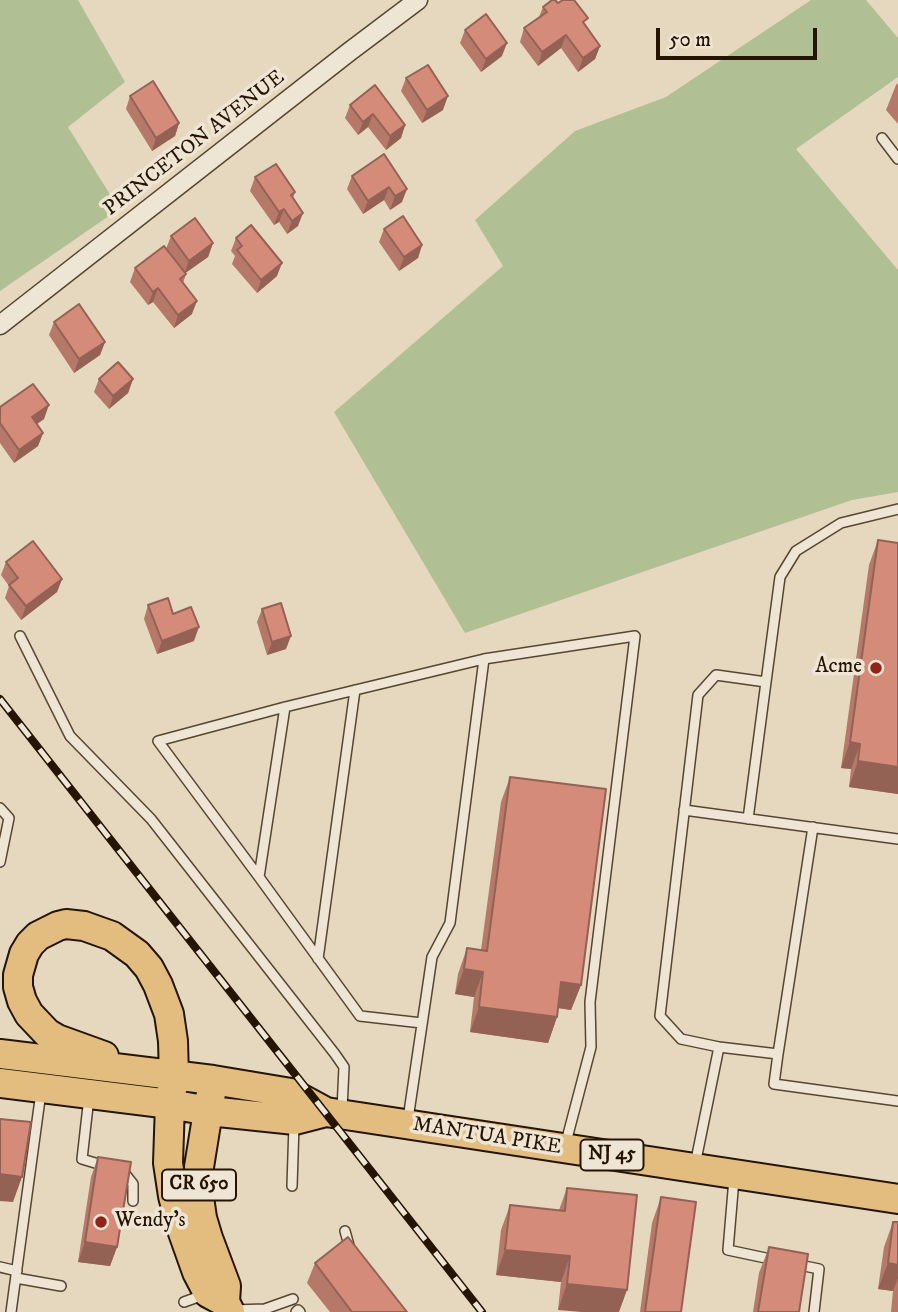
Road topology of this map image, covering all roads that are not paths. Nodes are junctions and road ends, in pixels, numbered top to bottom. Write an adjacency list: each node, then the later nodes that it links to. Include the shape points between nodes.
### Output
1 (418, 0): 4 (street, PRINCETON AVENUE)
2 (882, 138): 3 (lane)
3 (898, 159)
4 (0, 325)
5 (898, 509): 8 (lane, via 841,523 796,551 780,577)
6 (20, 636): 32 (lane, via 70,736 151,819 344,1067)
7 (484, 659): 9 (lane); 19 (lane, via 450,923 432,957); 35 (lane, via 635,636 590,1002 591,1047)
8 (766, 682): 12 (lane, via 716,675 698,695); 13 (lane)
9 (355, 691): 10 (lane); 18 (lane)
10 (285, 707): 17 (lane); 17 (lane, via 158,741)
11 (0, 808): 16 (lane, via 9,818)
12 (684, 810): 13 (lane); 20 (lane, via 660,1016 681,1039)
13 (747, 819): 14 (lane)
14 (813, 827): 15 (lane); 22 (lane)
15 (898, 839)
16 (0, 862)
17 (259, 877): 18 (lane)
18 (318, 959): 19 (lane, via 360,1016)
19 (422, 1023): 34 (lane)
20 (719, 1047): 22 (lane); 36 (lane)
21 (0, 1054): 23 (main road, MANTUA PIKE / NJ 45)
22 (778, 1054): 29 (lane, via 774,1084)
23 (142, 1070): 24 (main road, MANTUA PIKE / NJ 45); 24 (main road, via 57,1039 29,1014 14,985 24,954 47,930 75,924 99,930 137,954 149,968 169,1014)
24 (174, 1076): 25 (main road, MANTUA PIKE / NJ 45); 30 (main road, CR 650)
25 (213, 1080): 31 (main road, CR 650); 32 (main road, MANTUA PIKE / NJ 45, via 291,1093)
26 (0, 1083): 27 (main road, MANTUA PIKE / NJ 45)
27 (41, 1088): 28 (main road, MANTUA PIKE / NJ 45); 44 (lane)
28 (89, 1095): 30 (main road, MANTUA PIKE / NJ 45); 40 (lane, via 82,1159 124,1171 133,1184)
29 (898, 1101)
30 (170, 1104): 31 (main road, MANTUA PIKE / NJ 45); 47 (main road, CR 650, via 173,1196 188,1250)
31 (209, 1111): 33 (main road, MANTUA PIKE / NJ 45); 47 (main road, CR 650, via 199,1197 226,1286)
32 (334, 1114): 33 (main road, MANTUA PIKE / NJ 45); 34 (main road, MANTUA PIKE / NJ 45)
33 (295, 1120): 38 (lane)
34 (407, 1125): 35 (main road, MANTUA PIKE / NJ 45)
35 (564, 1148): 36 (main road, MANTUA PIKE / NJ 45)
36 (694, 1168): 37 (main road, MANTUA PIKE / NJ 45)
37 (735, 1174): 39 (main road, MANTUA PIKE / NJ 45); 48 (lane, via 728,1250 818,1269)
38 (292, 1186)
39 (898, 1199)
40 (133, 1201)
41 (345, 1231): 42 (lane)
42 (352, 1255)
43 (0, 1266): 44 (lane)
44 (16, 1275): 45 (lane); 49 (lane)
45 (61, 1286)
46 (293, 1299): 47 (lane, via 265,1308)
47 (216, 1305)
48 (812, 1310)
49 (11, 1312)

